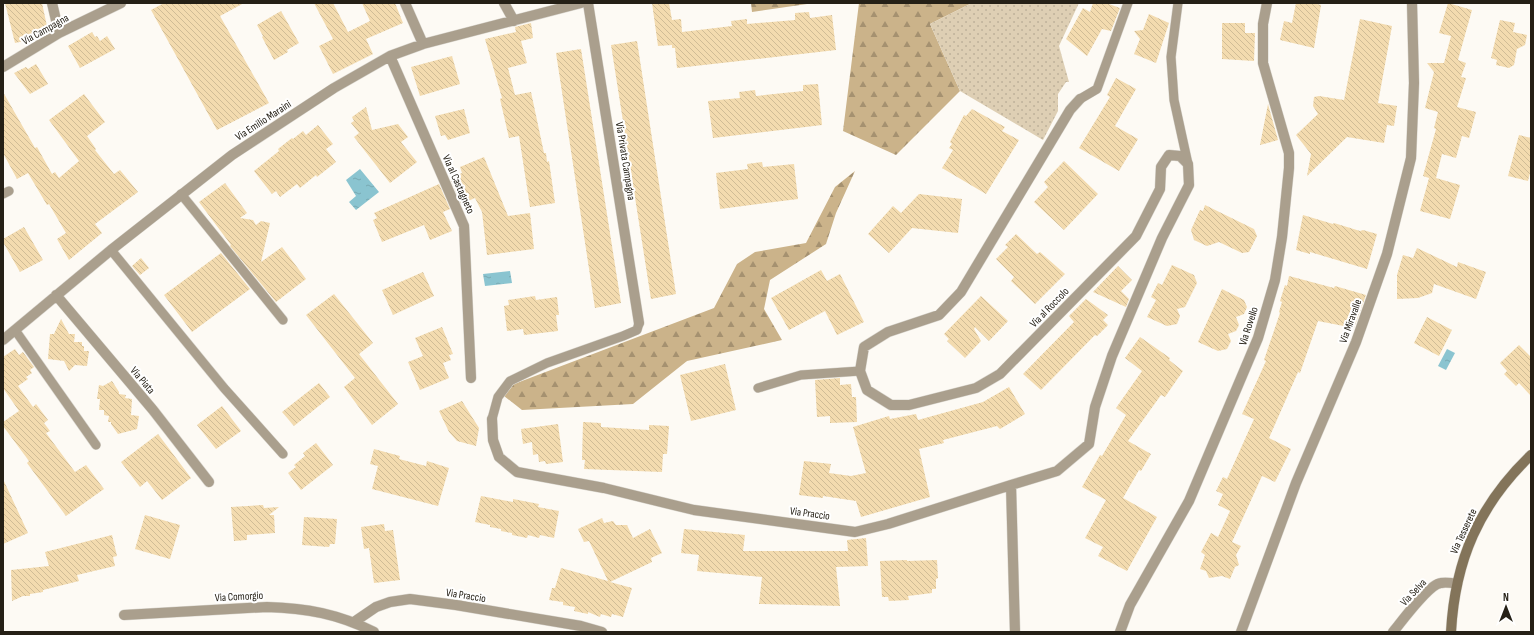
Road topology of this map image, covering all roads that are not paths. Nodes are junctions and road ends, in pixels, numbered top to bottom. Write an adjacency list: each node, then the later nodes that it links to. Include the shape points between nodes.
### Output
1 (52, 3): 12 (street)
2 (121, 3): 12 (street, Via Campagna)
3 (405, 3): 13 (street)
4 (504, 3): 11 (street)
5 (581, 3): 11 (street, Via Emilio Maraini)
6 (588, 3): 22 (street, Via Privata Campagna)
7 (1128, 3): 16 (lane, via 1097,89)
8 (1178, 3): 17 (lane, via 1171,57 1174,100)
9 (1266, 3): 40 (street, Via Rovello, via 1263,63 1289,153 1282,237 1275,280 1258,338 1189,501 1130,605)
10 (1412, 3): 41 (street, Via Miravalle, via 1414,83 1411,158 1387,254 1356,342 1296,483)
11 (514, 21): 13 (street, Via Emilio Maraini)
12 (59, 33): 15 (street, Via Campagna)
13 (423, 44): 14 (street, Via Emilio Maraini)
14 (390, 56): 18 (street, Via Emilio Maraini, via 334,88 232,155); 26 (street, Via al Castagneto, via 464,226)
15 (3, 67)
16 (1080, 98): 25 (street, Via al Roccolo, via 1070,110 961,292 939,315 888,332 864,347)
17 (1188, 164): 25 (street, Via al Roccolo, via 1180,156 1168,155 1161,167 1160,189 1136,236 1000,374 976,388 909,405 891,405 867,390); 33 (street, via 1189,185 1162,238 1112,356 1095,407 1089,444 1057,471)
18 (181, 194): 19 (street, Via Emilio Maraini); 21 (lane)
19 (111, 250): 20 (street, Via Emilio Maraini); 30 (lane, via 224,388)
20 (56, 295): 23 (street, Via Emilio Maraini); 32 (street, Via Piata, via 153,410)
21 (283, 320)
22 (639, 323): 28 (lane, via 637,330 547,363 510,381 498,397)
23 (15, 330): 24 (street, Via Emilio Maraini); 29 (lane)
24 (3, 340)
25 (860, 371): 27 (lane, via 801,375)
26 (471, 378)
27 (758, 388)
28 (492, 419): 33 (street, Via Praccio, via 493,440 499,457 517,472 604,488 694,510 855,532)
29 (96, 445)
30 (283, 454)
31 (1531, 455): 34 (main road, Via Tesserete, via 1508,480 1487,510 1462,561)
32 (209, 482)
33 (1011, 485): 39 (street)
34 (1457, 584): 42 (street, Via Selva, via 1435,585); 43 (main road, Via Tesserete)
35 (124, 615): 36 (street, Via Comorgio, via 267,606 322,613)
36 (354, 622): 37 (street); 38 (street, Via Praccio, via 376,606 410,599 582,626)
37 (374, 632)
38 (602, 632)
39 (1015, 632)
40 (1120, 632)
41 (1241, 632)
42 (1393, 632)
43 (1451, 632)

